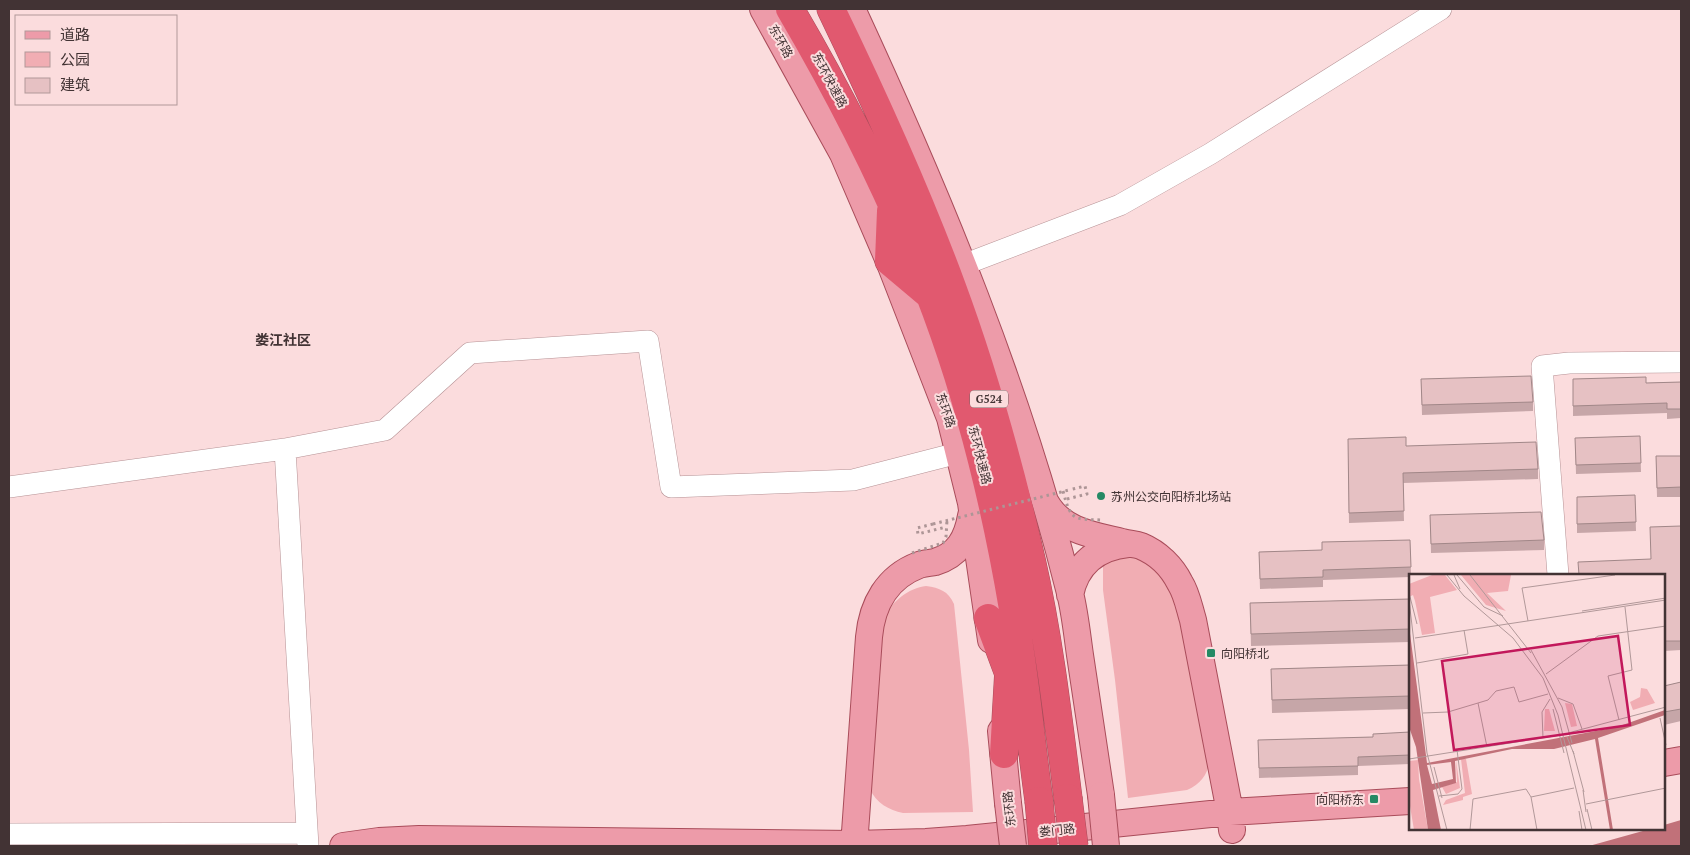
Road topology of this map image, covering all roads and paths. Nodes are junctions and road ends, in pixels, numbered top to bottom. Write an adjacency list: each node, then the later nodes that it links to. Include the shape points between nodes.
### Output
1 (763, 9): 7 (main road, 东环路, via 843,154)
2 (790, 9): 6 (highway, 东环快速路 / G524)
3 (831, 9): 6 (highway, 东环快速路 / G524)
4 (852, 9): 8 (main road, via 906,125)
5 (1442, 9): 8 (street, via 1210,154 1120,205)
6 (904, 199): 7 (highway); 9 (highway, 东环快速路 / G524); 42 (highway, 东环快速路 / G524, bridge, via 953,288 981,370 1023,523 1041,608)
7 (889, 261): 9 (highway); 12 (main road, 东环路, via 950,418)
8 (963, 265): 14 (main road, via 1013,400)
9 (930, 295): 24 (highway, 东环快速路 / G524, via 972,424)
10 (1681, 362): 22 (street, via 1542,366)
11 (285, 449): 12 (street, via 385,430 470,353 648,341 670,487 853,480); 13 (street); 37 (street)
12 (958, 453): 16 (main road, 东环路)
13 (9, 487)
14 (1053, 494): 15 (path, bridge, via 1085,486 1087,494); 17 (path, bridge); 18 (path, bridge, via 1078,519); 20 (main road, via 1055,516 1066,525); 23 (main road)
15 (1070, 498)
16 (971, 503): 21 (main road, via 969,526 962,543 952,554); 25 (main road, 东环路)
17 (947, 520): 19 (path, bridge, via 916,528 918,534); 21 (path, bridge, via 946,537)
18 (1102, 520)
19 (942, 528)
20 (1132, 544): 23 (main road, via 1106,548 1091,557 1079,570); 35 (main road, via 1145,548 1163,561 1175,574 1186,595)
21 (922, 558): 25 (main road, via 964,576 977,591); 38 (main road, via 922,564 894,580 882,593 872,615)
22 (1558, 574)
23 (1070, 595): 43 (main road, bridge)
24 (1013, 609): 26 (highway); 27 (highway, 东环快速路 / G524)
25 (988, 618): 26 (highway); 28 (main road, 东环路)
26 (1009, 674): 27 (highway); 28 (highway)
27 (1029, 728): 41 (highway, 东环快速路 / G524, bridge)
28 (1004, 754): 40 (main road, 东环路, bridge)
29 (1681, 760): 30 (main road)
30 (1665, 763)
31 (1681, 778): 32 (main road)
32 (1665, 782)
33 (1409, 801): 35 (main road, 娄门路)
34 (1409, 819): 35 (main road, 娄门路)
35 (1231, 821): 38 (main road, 娄门路); 42 (main road, 娄门路)
36 (9, 834): 37 (street)
37 (308, 840)
38 (854, 845): 39 (main road, 娄门路, via 419,839)
39 (343, 846)
40 (1013, 846)
41 (1043, 846)
42 (1074, 846)
43 (1106, 846)

